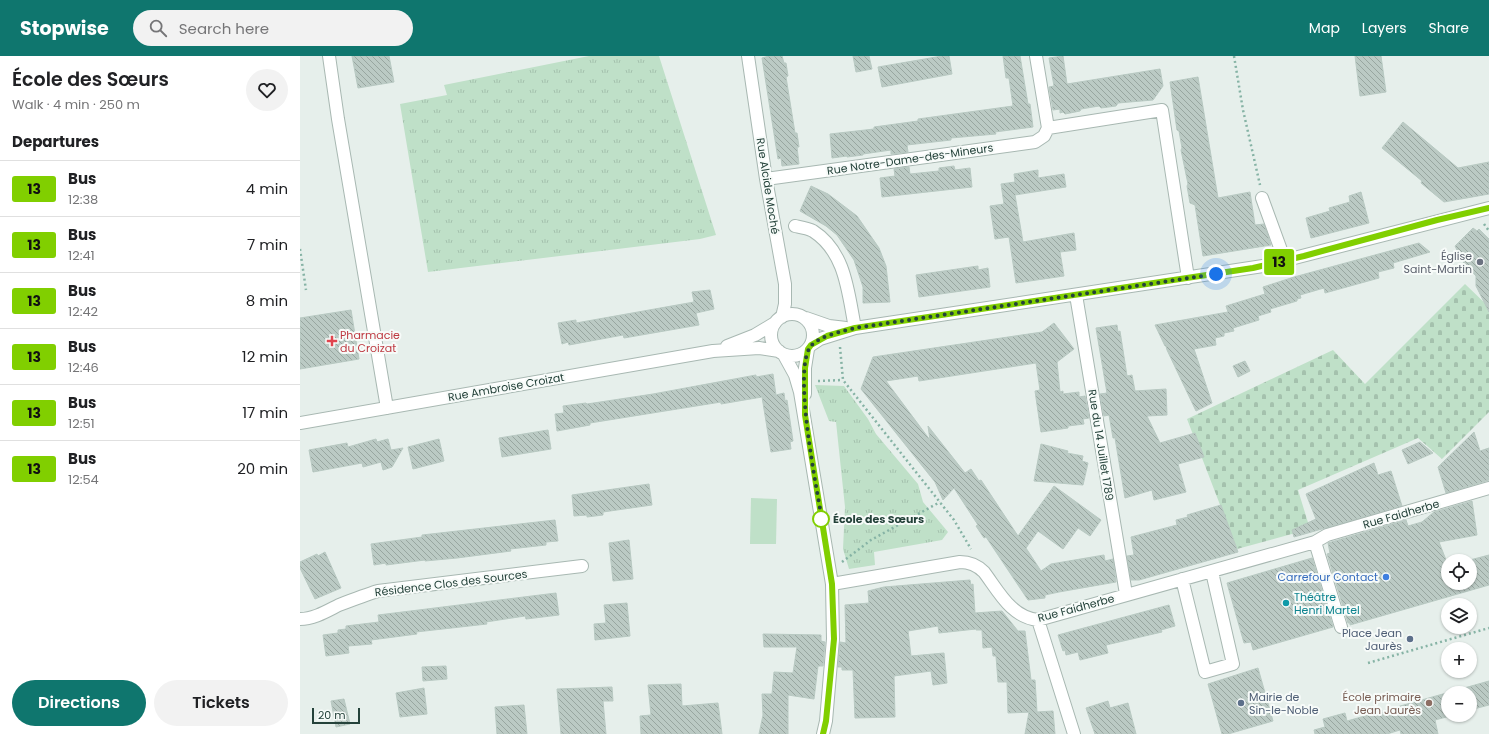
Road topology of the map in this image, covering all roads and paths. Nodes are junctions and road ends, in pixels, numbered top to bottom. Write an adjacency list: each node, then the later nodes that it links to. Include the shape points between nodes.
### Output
1 (329, 56): 22 (street)
2 (748, 56): 6 (street, Rue Alcide Moché)
3 (1036, 56): 5 (street)
4 (1234, 56): 7 (path)
5 (1048, 128): 6 (street, Rue Notre-Dame-des-Mineurs, via 1044,136 1035,142); 12 (street, via 1162,110)
6 (766, 179): 16 (street, Rue Alcide Moché, via 786,291 785,304)
7 (1262, 198): 11 (street)
8 (1489, 208): 11 (street)
9 (795, 226): 17 (street, via 812,230 833,248 843,268)
10 (300, 250): 13 (path)
11 (1285, 261): 12 (street)
12 (1188, 278): 14 (street)
13 (306, 290)
14 (1076, 295): 17 (street); 33 (street, Rue du 14 Juillet 1789)
15 (805, 318): 16 (street, via 792,314); 17 (street, via 829,326); 19 (street, via 813,329)
16 (779, 320): 20 (street, Rue Ambroise Croizat, via 747,338); 21 (street, via 771,333 772,340)
17 (855, 328): 18 (street)
18 (839, 332): 19 (street, via 820,339); 26 (path, via 843,380)
19 (810, 347): 21 (street, via 797,356); 23 (street, via 805,368)
20 (713, 351): 21 (street, Rue Ambroise Croizat, via 759,348); 22 (street, Rue Ambroise Croizat)
21 (782, 353): 23 (street, via 795,375)
22 (387, 408): 24 (street, Rue Ambroise Croizat)
23 (805, 415): 31 (street)
24 (300, 423)
25 (1489, 488): 27 (street, Rue Faidherbe, via 1327,535)
26 (940, 502): 28 (path); 31 (path, via 871,540)
27 (1315, 542): 30 (street, Rue Faidherbe); 36 (street)
28 (973, 552)
29 (582, 566): 34 (street, Résidence Clos des Sources, via 378,591 316,616)
30 (1212, 572): 32 (street, Rue Faidherbe); 32 (street, via 1233,664 1205,672)
31 (831, 578): 35 (street, Rue Faidherbe, via 967,562 984,572 1012,608 1028,618); 39 (street, via 834,639)
32 (1182, 579): 33 (street, Rue Faidherbe)
33 (1126, 594): 35 (street, Rue Faidherbe)
34 (300, 619)
35 (1038, 620): 40 (street)
36 (1341, 627)
37 (1489, 628): 38 (path)
38 (1368, 663)
39 (823, 734)
40 (1074, 734)

